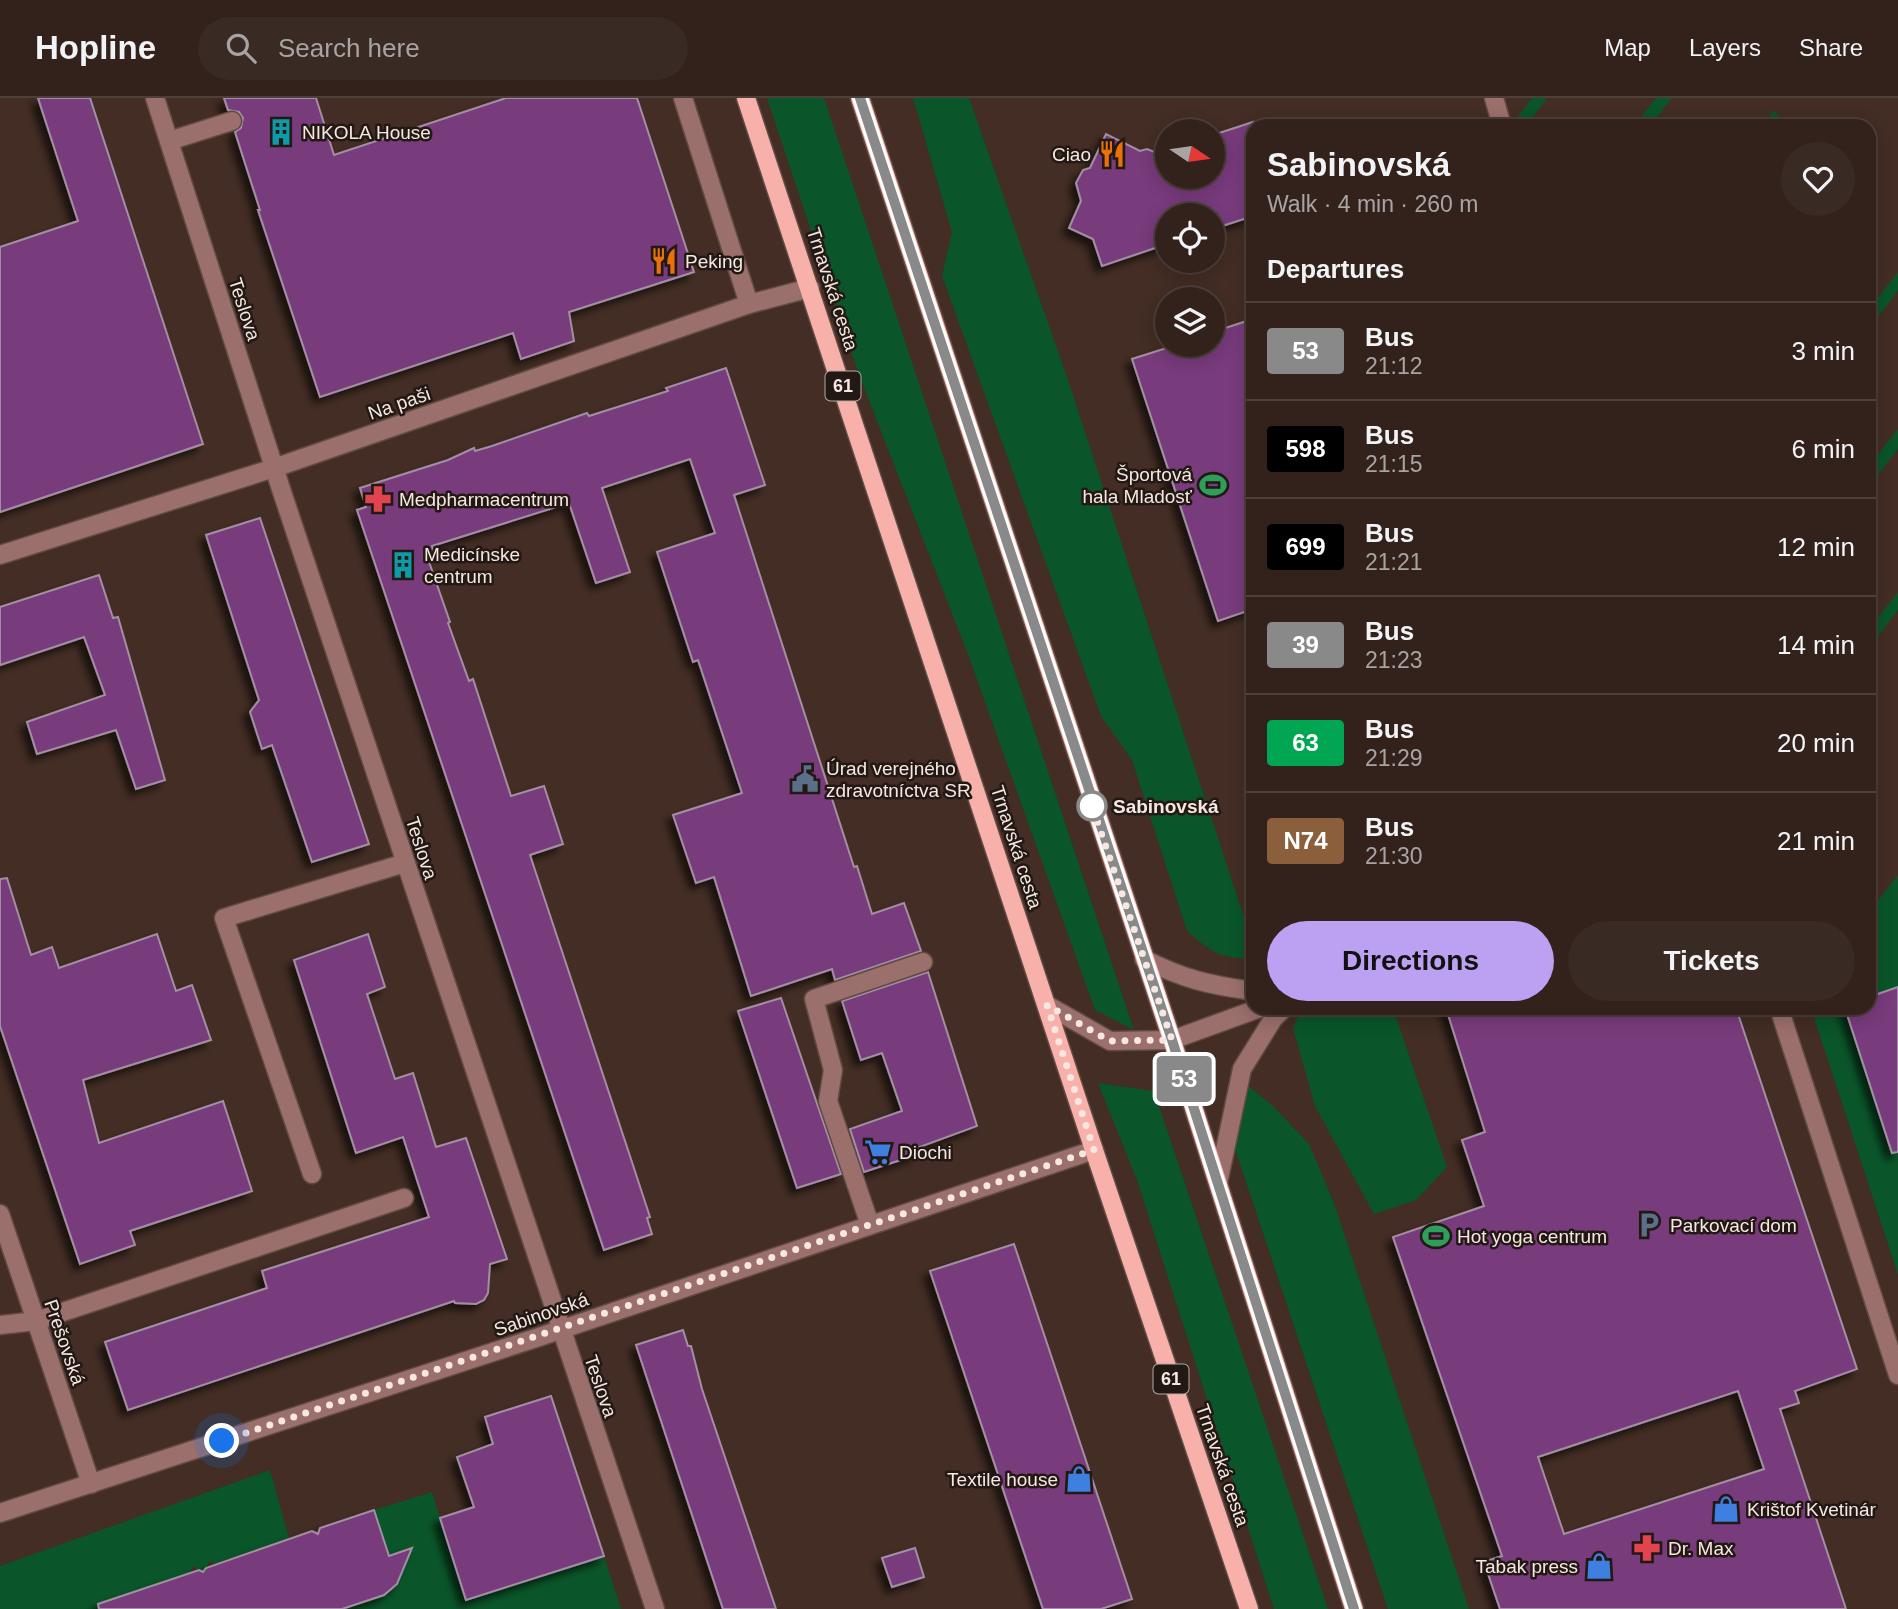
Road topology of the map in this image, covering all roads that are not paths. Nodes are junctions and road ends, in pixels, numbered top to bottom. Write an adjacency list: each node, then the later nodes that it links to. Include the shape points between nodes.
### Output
1 (155, 98): 8 (street, Teslova)
2 (683, 98): 10 (street)
3 (747, 98): 9 (main road, Trnavská cesta / 61)
4 (860, 98): 14 (main road)
5 (1494, 98): 6 (street)
6 (1500, 119)
7 (232, 121): 8 (street)
8 (169, 141): 11 (street, Teslova)
9 (810, 288): 10 (street, Na paši); 17 (main road, Trnavská cesta / 61)
10 (749, 304): 11 (street, Na paši)
11 (274, 468): 12 (street, Na paši); 13 (street, Teslova)
12 (0, 555)
13 (405, 863): 23 (street, via 224,918); 30 (street, Teslova)
14 (1144, 959): 16 (street, via 1174,975); 21 (main road)
15 (923, 962): 27 (street, via 814,999 833,1070 828,1101)
16 (1246, 990)
17 (1047, 1005): 21 (street, via 1110,1041); 22 (main road, Trnavská cesta / 61)
18 (1246, 1013): 21 (street)
19 (1277, 1015): 24 (street, via 1242,1069)
20 (1782, 1015): 31 (street)
21 (1172, 1040): 24 (main road)
22 (1094, 1150): 27 (street, Sabinovská); 35 (main road, Trnavská cesta / 61)
23 (313, 1174)
24 (1218, 1183): 36 (main road)
25 (404, 1198): 28 (street)
26 (0, 1214): 28 (street, Prešovská)
27 (870, 1225): 30 (street, Sabinovská)
28 (36, 1321): 29 (street); 32 (street, Prešovská)
29 (0, 1325)
30 (559, 1329): 32 (street, Sabinovská); 34 (street, Teslova)
31 (1898, 1374)
32 (91, 1484): 33 (street, Sabinovská)
33 (0, 1513)
34 (655, 1609)
35 (1249, 1609)
36 (1354, 1609)

